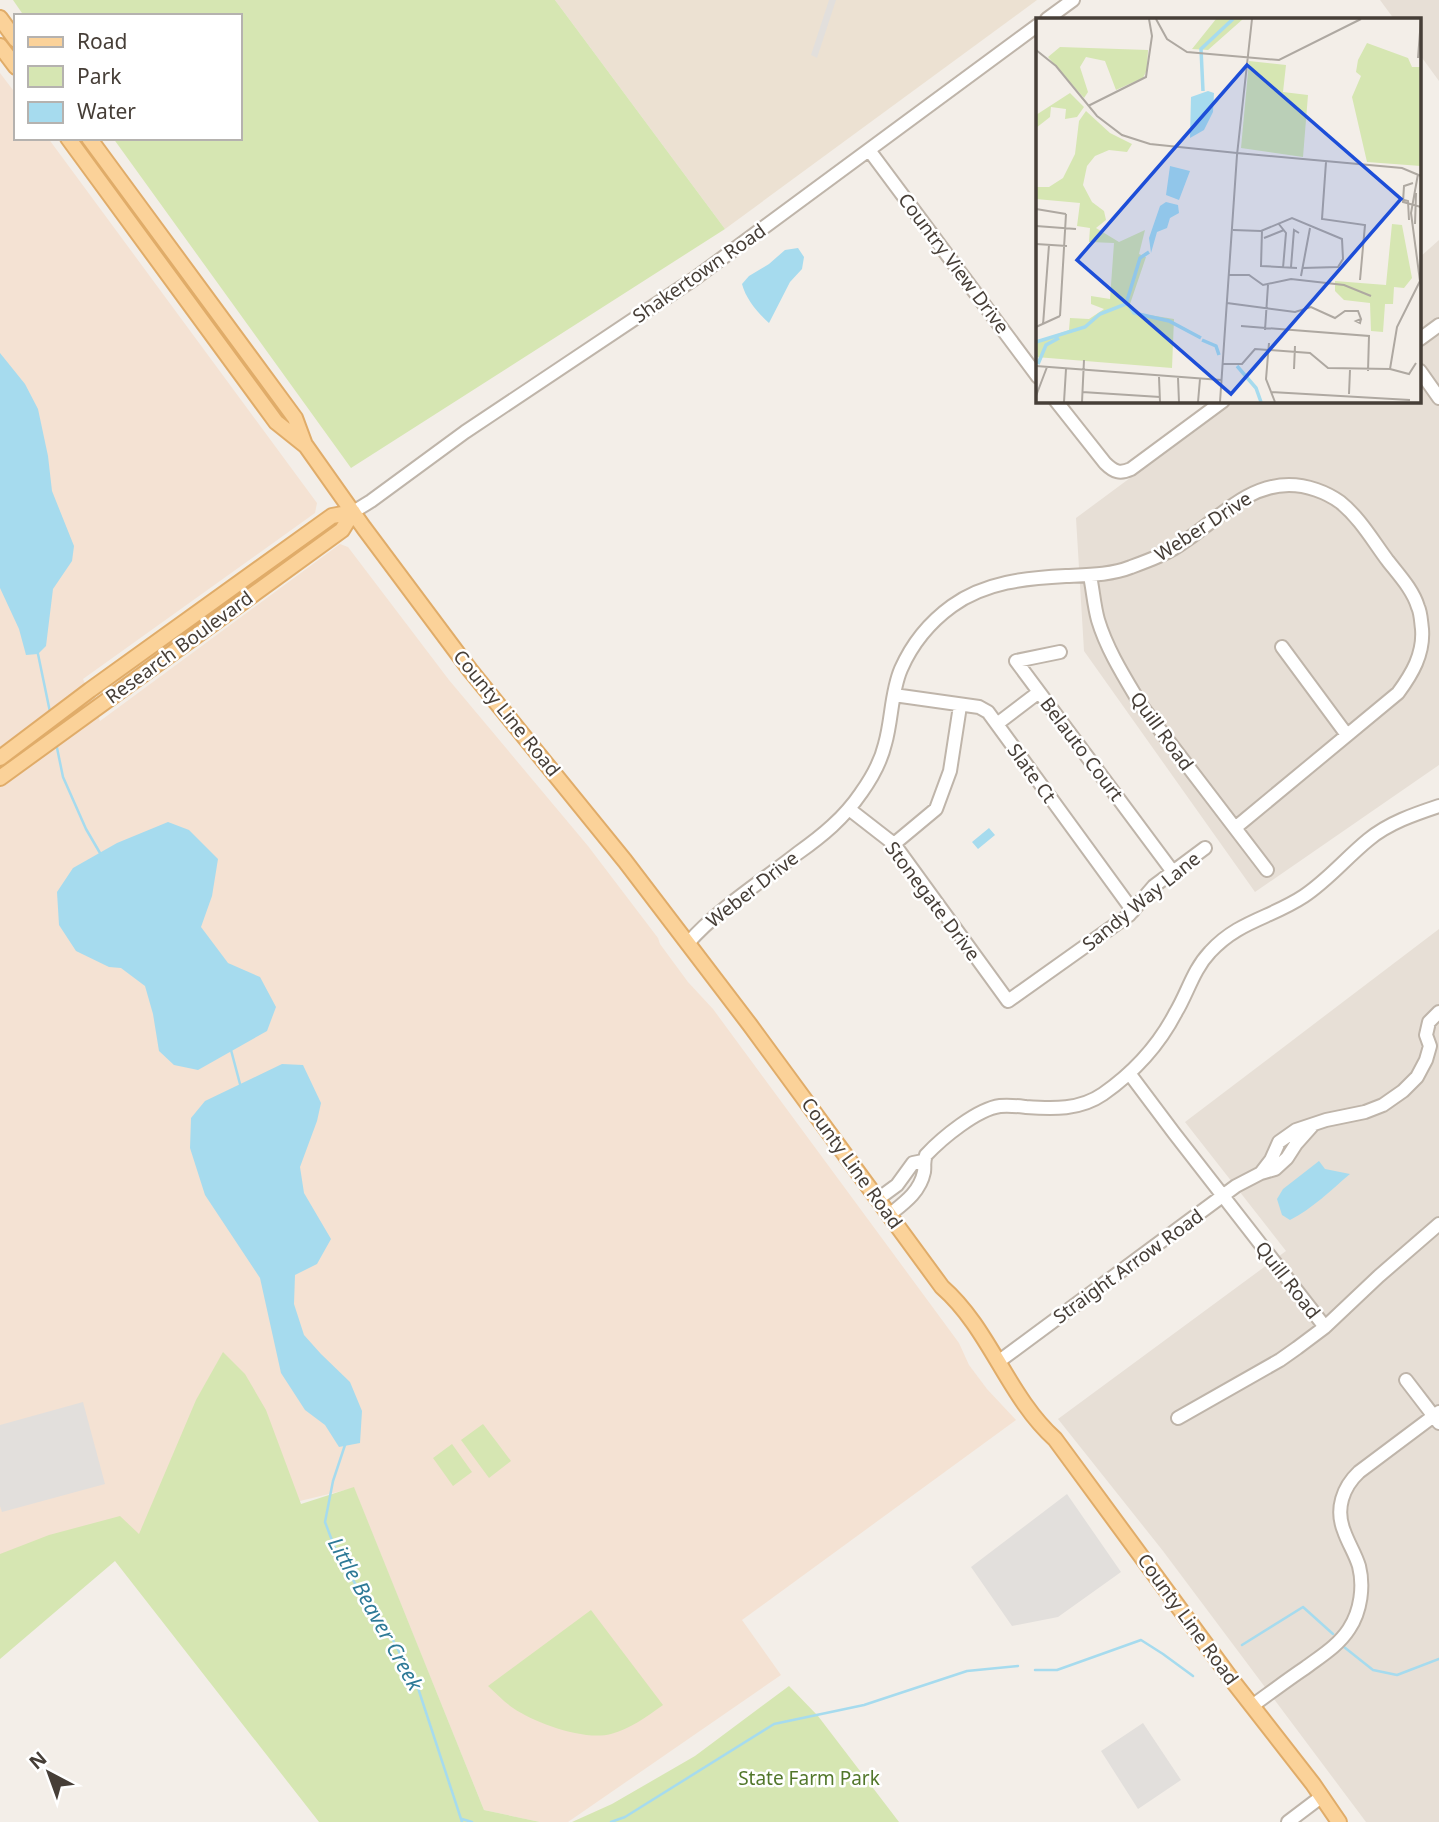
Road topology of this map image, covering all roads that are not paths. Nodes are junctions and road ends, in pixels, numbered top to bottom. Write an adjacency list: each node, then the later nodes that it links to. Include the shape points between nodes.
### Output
1 (1073, 0): 3 (street)
2 (0, 18): 5 (main road)
3 (1048, 18)
4 (1036, 26): 10 (street, Shakertown Road)
5 (14, 37)
6 (0, 46): 7 (main road)
7 (14, 64)
8 (69, 140): 12 (main road)
9 (90, 140): 11 (main road)
10 (869, 150): 15 (street, Country View Drive); 21 (street, Shakertown Road, via 694,279)
11 (170, 248): 12 (main road); 20 (main road, via 295,418)
12 (157, 258): 20 (main road, via 276,422)
13 (1439, 325): 14 (street)
14 (1422, 338)
15 (1036, 374)
16 (1422, 375): 17 (street)
17 (1439, 398)
18 (1057, 402): 19 (street, via 1111,470 1123,473)
19 (1222, 402)
20 (306, 446): 21 (main road)
21 (353, 512): 30 (main road, Research Boulevard, via 332,516); 31 (main road, Research Boulevard, via 342,530); 40 (main road, County Line Road, via 470,670)
22 (1090, 576): 26 (street, Weber Drive, via 996,584 970,594 932,622 913,646); 29 (street, Weber Drive, via 1159,556 1264,488 1310,488 1339,501 1410,591 1419,607 1422,632 1412,674 1398,694); 34 (street, Quill Road, via 1097,618 1123,676)
23 (1282, 647): 29 (street)
24 (1060, 652): 25 (street, Belauto Court, via 1016,661)
25 (1039, 692): 28 (street); 38 (street, Belauto Court)
26 (894, 695): 27 (street, Slate Ct); 33 (street, Weber Drive, via 885,745)
27 (960, 706): 28 (street, Slate Ct, via 979,707); 35 (street, via 950,771 936,809)
28 (997, 724): 39 (street, Slate Ct)
29 (1347, 735): 34 (street, Weber Drive)
30 (0, 758)
31 (0, 778)
32 (1439, 806): 44 (street, via 1370,838 1306,895 1225,937 1198,967 1161,1038)
33 (849, 809): 35 (street, Stonegate Drive); 40 (street, Weber Drive, via 821,836 705,924)
34 (1235, 828): 37 (street, Quill Road)
35 (894, 844): 41 (street, Stonegate Drive)
36 (1205, 849): 38 (street, Sandy Way Lane)
37 (1266, 870)
38 (1173, 872): 39 (street, Sandy Way Lane)
39 (1133, 911): 41 (street, Sandy Way Lane)
40 (688, 943): 47 (main road, County Line Road)
41 (1008, 1001)
42 (1439, 1012): 43 (street, Straight Arrow Road, via 1429,1022 1426,1035)
43 (1434, 1042): 46 (street, Straight Arrow Road, via 1417,1077 1403,1091 1365,1112 1312,1126 1275,1169)
44 (1129, 1073): 45 (street, via 1103,1094 1074,1106 987,1109 943,1140); 46 (street, Quill Road)
45 (923, 1161): 47 (street, via 913,1163 897,1185); 48 (street, via 920,1184)
46 (1224, 1196): 50 (street, Quill Road); 51 (street, Straight Arrow Road)
47 (878, 1199): 48 (main road, County Line Road)
48 (889, 1215): 51 (main road, County Line Road)
49 (1439, 1224): 50 (street)
50 (1325, 1327): 54 (street, via 1280,1360)
51 (998, 1362): 55 (main road, County Line Road)
52 (1406, 1380): 53 (street)
53 (1437, 1417): 55 (street, via 1359,1472 1344,1492 1342,1527 1361,1581 1359,1606 1349,1629 1327,1653)
54 (1178, 1418)
55 (1252, 1706): 56 (main road, County Line Road)
56 (1321, 1797): 57 (street); 58 (main road, County Line Road)
57 (1288, 1822)
58 (1339, 1822)

